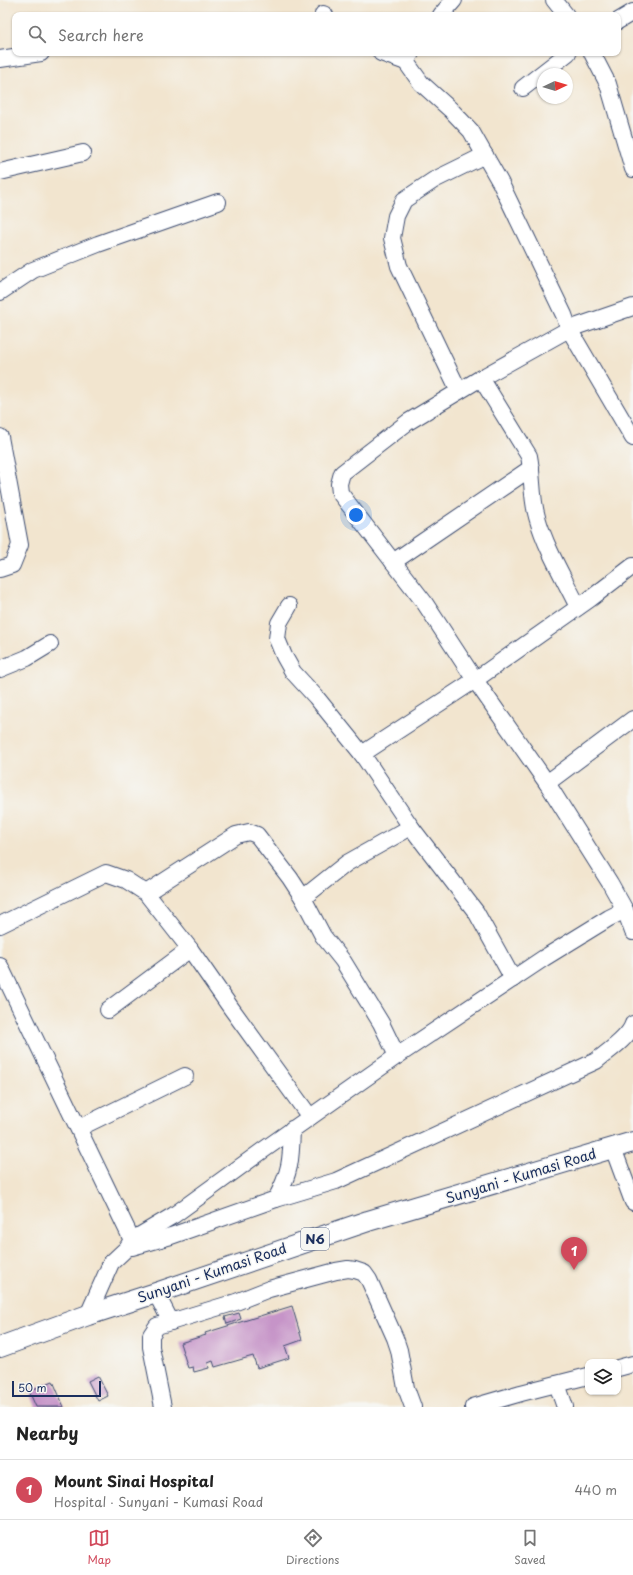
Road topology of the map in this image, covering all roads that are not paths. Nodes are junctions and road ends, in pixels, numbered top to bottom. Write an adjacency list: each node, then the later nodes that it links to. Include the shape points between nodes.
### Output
1 (454, 0): 3 (street)
2 (554, 0): 4 (street)
3 (444, 12)
4 (564, 12)
5 (633, 12): 6 (street)
6 (621, 19)
7 (20, 56): 11 (street)
8 (564, 56): 12 (street)
9 (594, 56): 15 (street, via 608,84)
10 (408, 57): 14 (street, via 421,83 471,131)
11 (0, 59)
12 (523, 88)
13 (83, 153): 16 (street)
14 (485, 155): 20 (street); 22 (street, via 434,180 404,200 396,216 392,238 399,266)
15 (633, 169)
16 (0, 172)
17 (218, 202): 18 (street, via 33,270)
18 (0, 292)
19 (633, 307): 20 (street)
20 (569, 329): 21 (street); 24 (street)
21 (481, 378): 22 (street); 25 (street, via 529,456)
22 (459, 391): 26 (street, via 408,422 342,473 340,493)
23 (0, 437): 28 (street, via 20,545 12,565)
24 (633, 438)
25 (531, 468): 26 (street); 30 (street, via 536,516)
26 (393, 562): 33 (street, via 424,602)
27 (633, 566): 30 (street)
28 (0, 569)
29 (289, 606): 35 (street, via 279,624 277,639 284,656 293,672)
30 (578, 607): 33 (street)
31 (50, 644): 32 (street, via 27,658)
32 (0, 669)
33 (475, 680): 35 (street); 36 (street)
34 (633, 719): 36 (street)
35 (362, 754): 37 (street)
36 (548, 783): 40 (street)
37 (411, 827): 39 (street, via 347,863); 45 (street, via 476,912)
38 (146, 893): 39 (street, via 236,834 249,832 257,835); 41 (street, via 126,880 106,874); 43 (street)
39 (303, 898): 48 (street, via 323,936 343,961 381,1022)
40 (625, 910): 42 (street); 45 (street)
41 (0, 925)
42 (633, 932)
43 (190, 949): 46 (street); 50 (street)
44 (0, 966): 51 (street)
45 (513, 979): 48 (street)
46 (108, 1010)
47 (633, 1024): 55 (street, via 622,1040 596,1061 336,1181)
48 (397, 1056): 50 (street)
49 (185, 1076): 51 (street)
50 (310, 1117): 52 (street)
51 (79, 1128): 57 (street)
52 (292, 1129): 55 (street, via 291,1163 286,1181); 57 (street, via 174,1215)
53 (633, 1142): 54 (main road, Sunyani - Kumasi Road / N6)
54 (613, 1148): 56 (street); 58 (main road, Sunyani - Kumasi Road / N6, via 368,1221)
55 (276, 1199): 57 (street, via 172,1236)
56 (633, 1202)
57 (129, 1244): 59 (street, via 111,1263)
58 (156, 1293): 59 (main road, Sunyani - Kumasi Road / N6); 60 (street)
59 (88, 1314): 61 (main road, Sunyani - Kumasi Road / N6)
60 (171, 1322): 66 (street, via 157,1326 151,1335); 67 (street, via 269,1289 330,1272 348,1269 364,1273 395,1338 406,1388)
61 (0, 1347)
62 (633, 1364): 63 (street)
63 (621, 1367)
64 (585, 1377): 65 (street)
65 (558, 1384): 68 (street); 69 (street)
66 (163, 1407)
67 (414, 1407)
68 (473, 1407)
69 (565, 1407)

